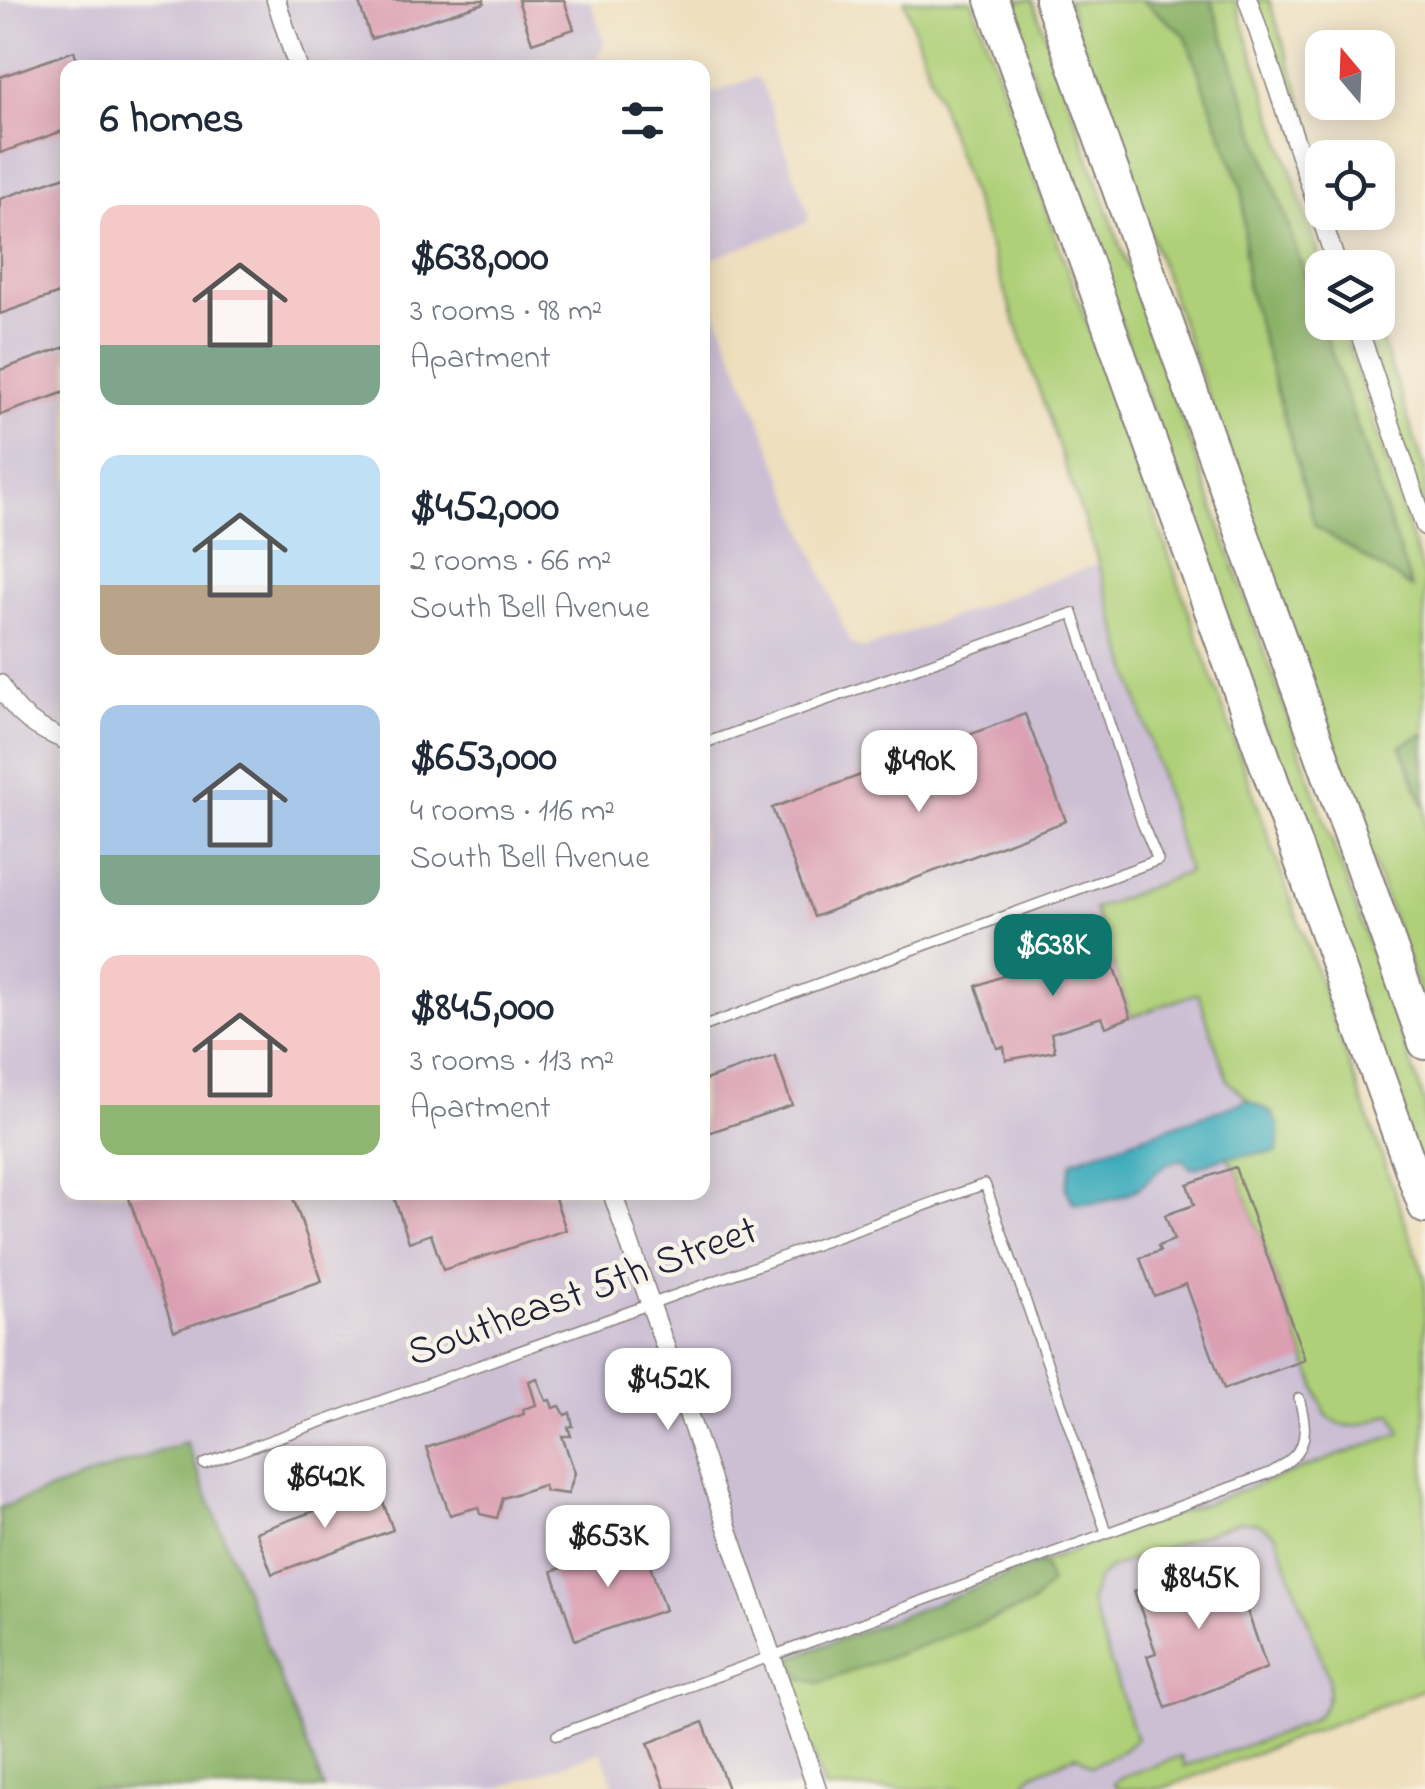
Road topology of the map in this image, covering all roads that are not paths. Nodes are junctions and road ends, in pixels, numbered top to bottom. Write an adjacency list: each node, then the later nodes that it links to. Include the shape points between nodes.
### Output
1 (276, 0): 5 (street)
2 (992, 0): 15 (highway)
3 (1050, 0): 13 (highway)
4 (1248, 0): 6 (street)
5 (295, 60)
6 (1332, 250)
7 (1362, 340): 8 (street)
8 (1425, 526)
9 (0, 684): 10 (street, via 29,723)
10 (60, 738)
11 (710, 741): 12 (lane, via 1073,613 1158,860)
12 (710, 1024)
13 (1425, 1043)
14 (615, 1200): 16 (street)
15 (1425, 1207)
16 (649, 1304): 18 (lane, Southeast 5th Street); 19 (lane, Southeast 5th Street, via 985,1184); 20 (street)
17 (1299, 1398): 19 (lane, via 1304,1444 1295,1459)
18 (204, 1464)
19 (1106, 1532): 20 (lane)
20 (771, 1657): 21 (lane); 22 (street)
21 (557, 1735)
22 (817, 1789)

